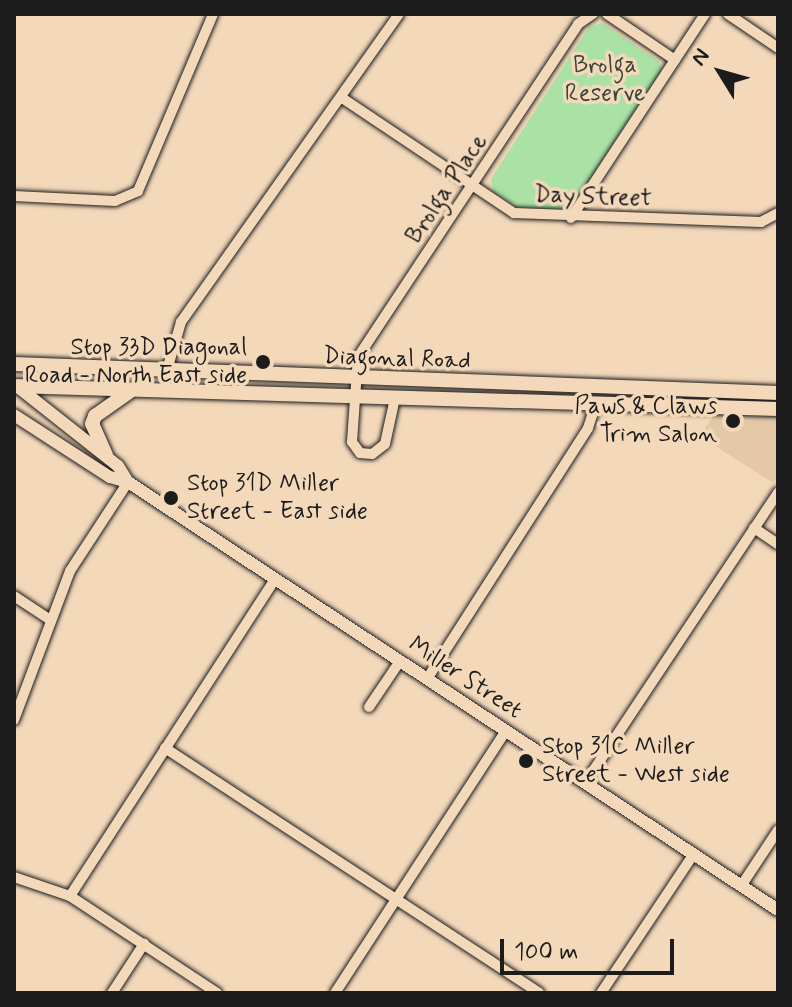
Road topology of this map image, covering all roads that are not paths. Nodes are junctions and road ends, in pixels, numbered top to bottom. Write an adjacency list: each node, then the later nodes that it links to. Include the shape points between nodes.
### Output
1 (213, 14): 11 (street, via 138,191 115,201)
2 (399, 14): 9 (street)
3 (593, 14): 10 (street, Brolga Place, via 578,24)
4 (607, 14): 8 (street)
5 (705, 14): 8 (street)
6 (728, 14): 7 (street)
7 (778, 48)
8 (675, 60): 13 (street)
9 (342, 98): 10 (street, Day Street); 15 (street, via 181,322)
10 (473, 187): 13 (street, Day Street, via 514,213); 16 (street, Brolga Place, via 358,357)
11 (14, 196)
12 (778, 213): 13 (street, Day Street, via 761,222)
13 (571, 218)
14 (14, 364): 15 (main road, Diagonal Road)
15 (167, 370): 16 (main road, Diagonal Road); 19 (main road)
16 (356, 380): 20 (main road, Diagonal Road); 22 (street, Brolga Place)
17 (15, 386): 18 (main road, Diagonal Road); 27 (street, Miller Street)
18 (136, 389): 19 (main road, Diagonal Road); 27 (main road, via 114,398 95,416 92,424)
19 (167, 389): 22 (main road, Diagonal Road)
20 (597, 389): 21 (main road, Diagonal Road); 24 (main road)
21 (778, 393)
22 (354, 396): 23 (main road, Diagonal Road); 23 (street, Diagonal Road, via 352,442 360,453 372,454 385,444)
23 (395, 398): 24 (main road, Diagonal Road)
24 (595, 406): 25 (main road, Diagonal Road); 36 (street, via 588,428)
25 (778, 409)
26 (14, 415): 28 (street, Miller Street, via 110,477)
27 (106, 455): 28 (street, Miller Street)
28 (128, 482): 32 (street, Miller Street); 34 (street, via 70,571)
29 (778, 492): 30 (street)
30 (754, 528): 31 (street); 41 (street)
31 (778, 544)
32 (275, 579): 35 (street, Miller Street); 40 (street)
33 (14, 596): 34 (street)
34 (49, 619): 38 (street)
35 (400, 661): 36 (street, Miller Street); 37 (street)
36 (427, 679): 39 (street, Miller Street)
37 (369, 707)
38 (14, 720)
39 (506, 731): 41 (street, Miller Street); 47 (street)
40 (165, 748): 46 (street); 47 (street)
41 (585, 783): 43 (street, Miller Street)
42 (778, 830): 45 (street)
43 (693, 855): 45 (street, Miller Street); 54 (street)
44 (14, 877): 46 (street)
45 (741, 886): 48 (street, Miller Street)
46 (70, 896): 49 (street)
47 (396, 900): 50 (street); 53 (street)
48 (778, 910)
49 (144, 944): 51 (street); 52 (street)
50 (536, 992)
51 (112, 993)
52 (217, 993)
53 (335, 993)
54 (601, 993)

